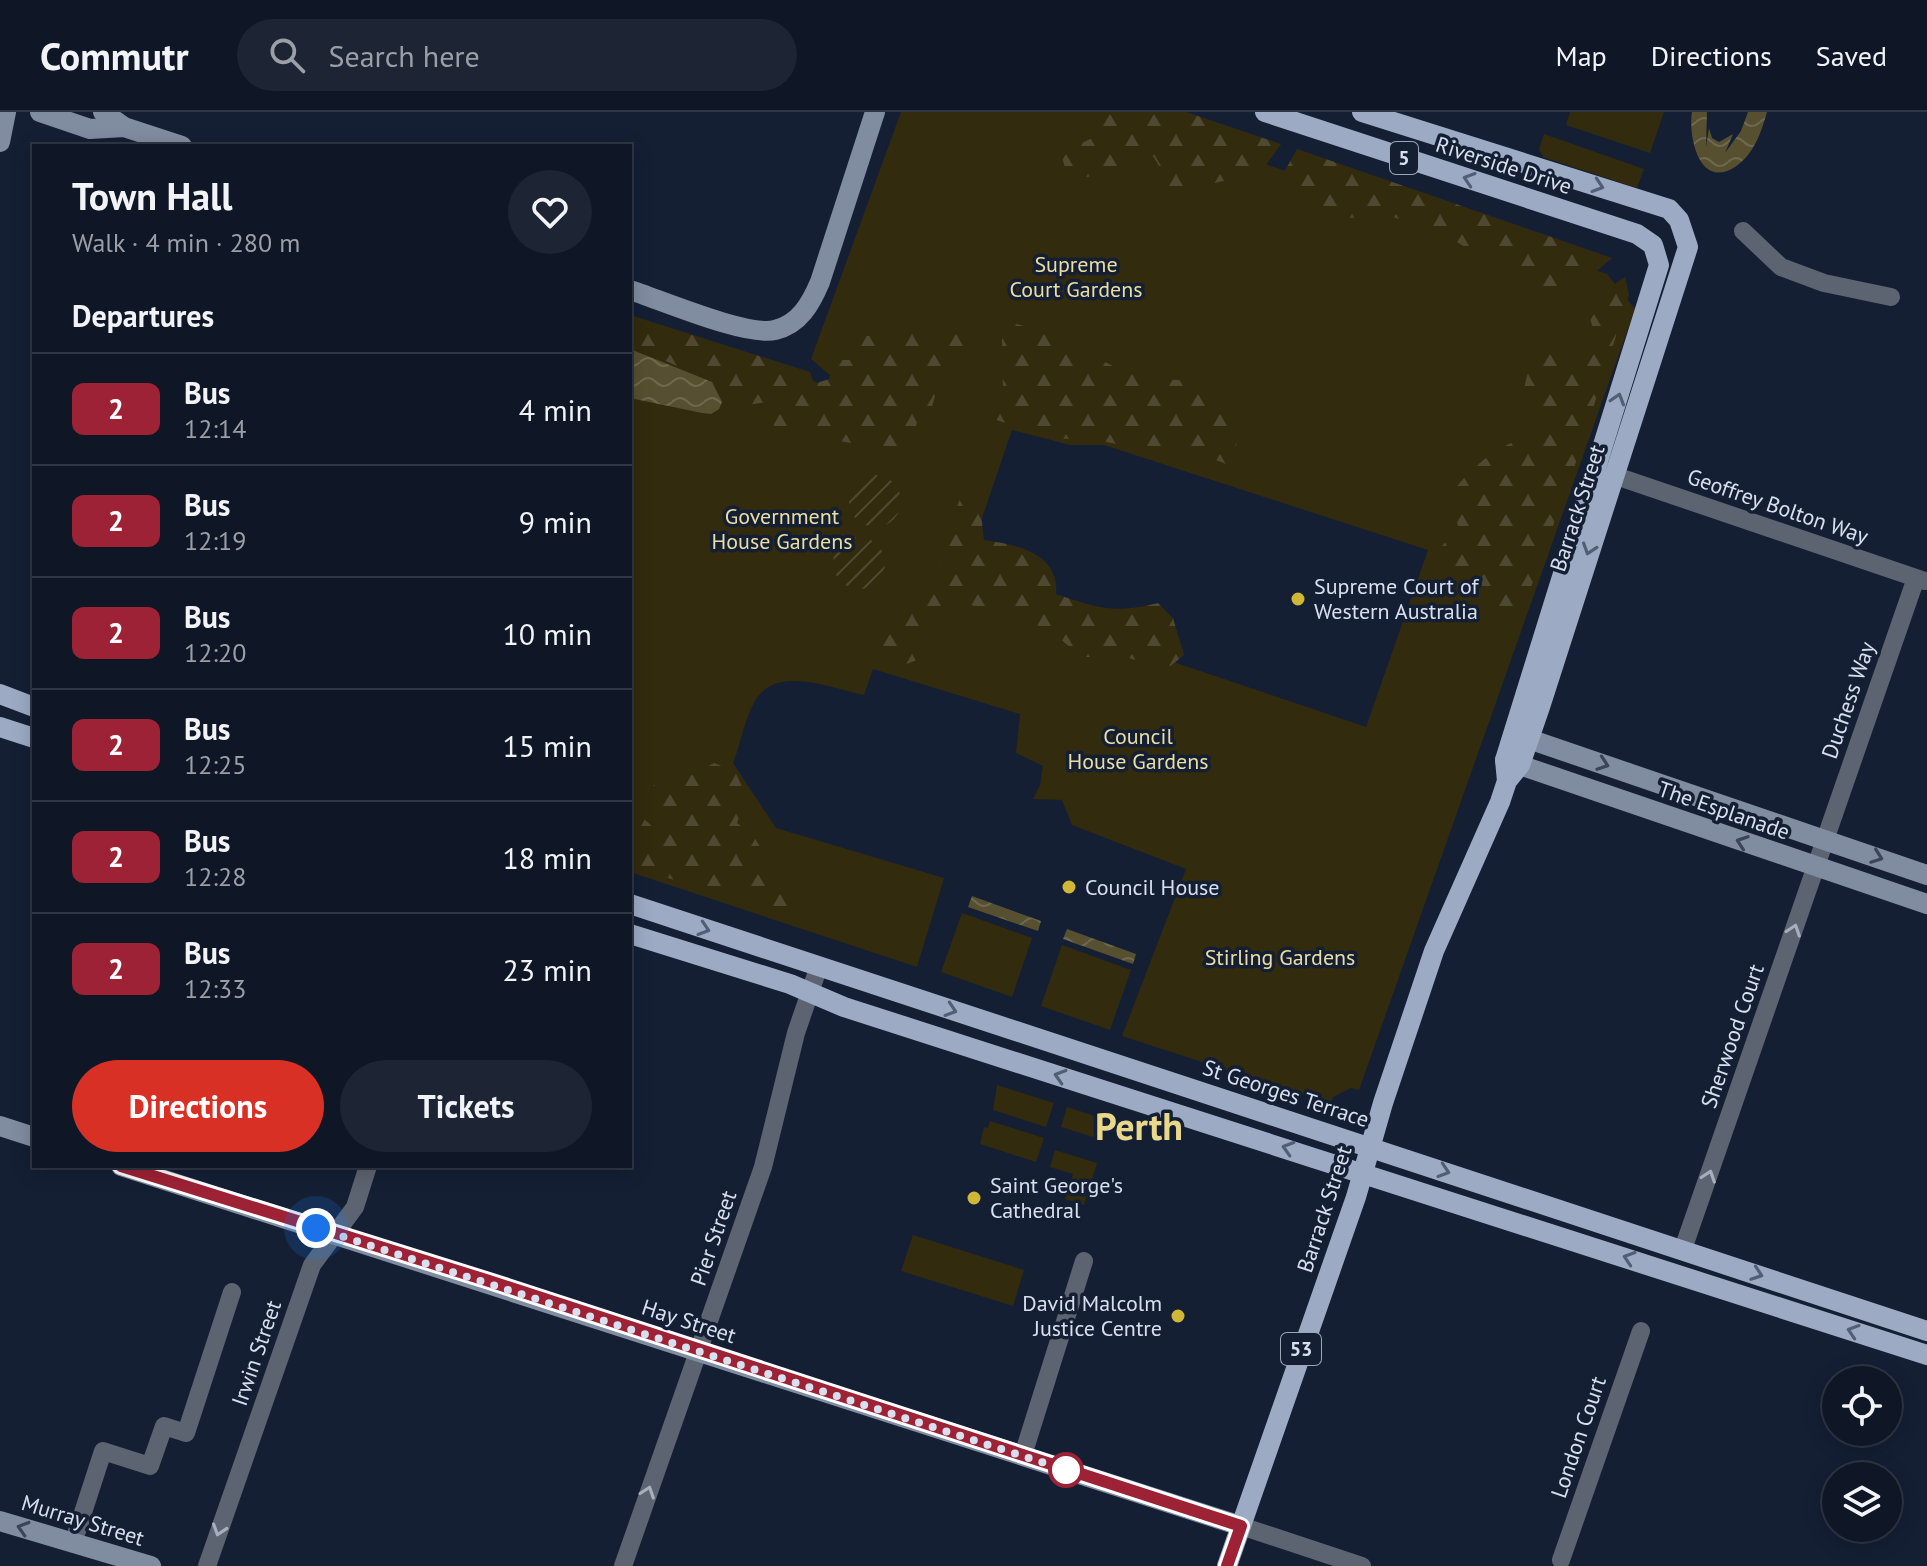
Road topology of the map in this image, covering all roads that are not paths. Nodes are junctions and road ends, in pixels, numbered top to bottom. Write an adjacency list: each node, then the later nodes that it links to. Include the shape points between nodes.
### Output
1 (6, 112): 8 (main road)
2 (40, 112): 7 (main road, via 90,129)
3 (103, 112): 7 (main road)
4 (875, 112): 15 (main road, via 820,282 810,306 790,324 774,330 743,328)
5 (1265, 112): 11 (main road, Riverside Drive / 5, one-way to 5)
6 (1362, 112): 10 (main road, Riverside Drive / 5)
7 (124, 127): 9 (main road)
8 (0, 142)
9 (176, 144)
10 (1524, 163): 11 (main road, via 1527,181); 13 (main road, Riverside Drive / 5, one-way to 13, via 1669,209 1686,232)
11 (1544, 203): 14 (main road, Riverside Drive / 5, via 1637,234 1653,245)
12 (1743, 231): 16 (street, via 1781,267 1824,283)
13 (1688, 247): 17 (main road, Barrack Street / 5)
14 (1658, 272): 22 (main road, Barrack Street / 5, one-way to 14)
15 (632, 291)
16 (1891, 297)
17 (1613, 475): 18 (street, Geoffrey Bolton Way); 22 (main road, Barrack Street / 5, one-way to 22)
18 (1921, 580): 25 (street, Duchess Way)
19 (0, 694): 20 (main road)
20 (32, 706)
21 (0, 727): 23 (main road)
22 (1521, 736): 24 (main road, Barrack Street / 5); 25 (main road, The Esplanade, one-way to 25)
23 (32, 737)
24 (1510, 769): 26 (main road, The Esplanade, one-way to 24); 35 (main road, Barrack Street / 53, via 1434,951)
25 (1826, 839): 26 (street, Sherwood Court); 27 (main road, The Esplanade, one-way to 27)
26 (1816, 867): 28 (main road, The Esplanade); 40 (street, Sherwood Court, one-way to 26)
27 (1927, 875)
28 (1927, 904)
29 (632, 905): 31 (main road, St Georges Terrace, one-way to 31)
30 (632, 935): 32 (main road)
31 (819, 966): 32 (street, Pier Street); 35 (main road, St Georges Terrace, one-way to 35)
32 (811, 993): 38 (main road, one-way to 32); 45 (street, Pier Street, via 763,1167)
33 (0, 1126): 34 (main road)
34 (32, 1136)
35 (1370, 1146): 38 (main road, Barrack Street / 53); 40 (main road, St Georges Terrace, one-way to 40)
36 (127, 1168): 39 (main road, Hay Street)
37 (367, 1168): 39 (street, Irwin Street, via 355,1207)
38 (1363, 1172): 46 (main road, one-way to 38); 49 (main road, Barrack Street / 53)
39 (336, 1234): 45 (main road, Hay Street); 53 (street, Irwin Street, one-way to 53, via 312,1265)
40 (1683, 1249): 44 (main road, St Georges Terrace, one-way to 44)
41 (1084, 1261): 47 (street)
42 (232, 1292): 50 (street, via 224,1343 186,1433 164,1426 150,1466 103,1451)
43 (1641, 1331): 51 (street, London Court)
44 (1927, 1331)
45 (697, 1349): 47 (main road, Hay Street); 54 (street, Pier Street, one-way to 45)
46 (1927, 1355)
47 (1023, 1455): 49 (main road, Hay Street)
48 (0, 1521): 52 (main road, Murray Street, one-way to 48)
49 (1241, 1526): 55 (main road, Barrack Street / 53); 56 (street)
50 (77, 1531)
51 (1561, 1560)
52 (151, 1566)
53 (207, 1566)
54 (623, 1566)
55 (1227, 1566)
56 (1362, 1566)

